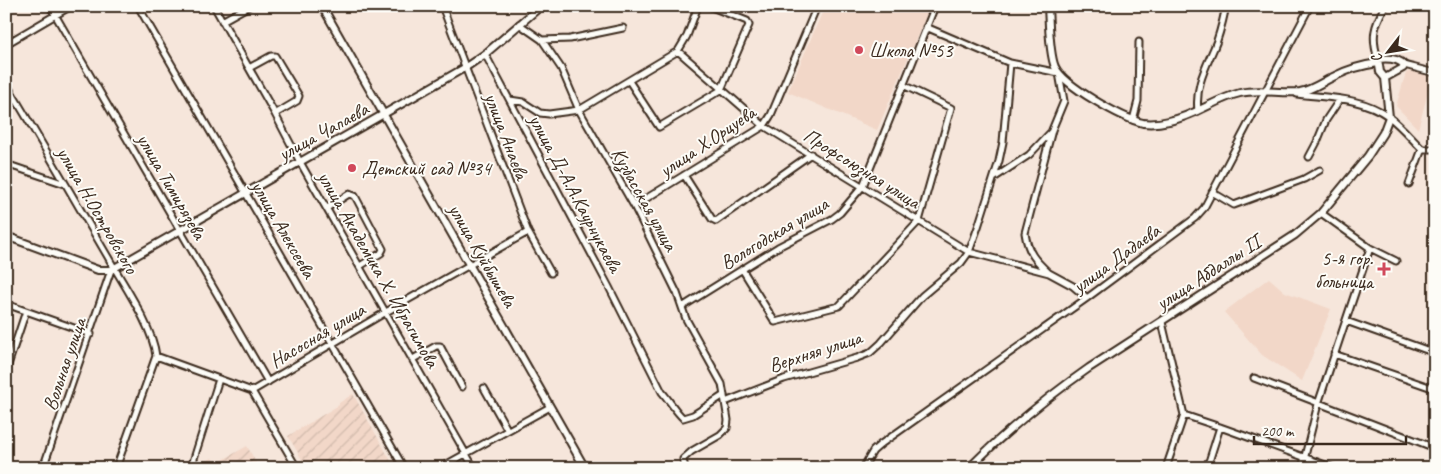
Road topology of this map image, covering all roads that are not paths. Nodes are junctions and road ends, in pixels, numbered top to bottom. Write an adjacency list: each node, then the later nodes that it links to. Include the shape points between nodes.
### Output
1 (50, 6): 17 (street, улица Тимирязева)
2 (71, 6): 17 (street)
3 (138, 6): 66 (street, улица Алексеева)
4 (214, 6): 18 (street, улица Академика Х. Ибрагимова)
5 (249, 6): 18 (street)
6 (322, 6): 48 (street, улица Куйбышева)
7 (442, 6): 30 (street, улица Анаева)
8 (698, 6): 25 (street)
9 (709, 6): 38 (street, via 749,25)
10 (817, 6): 51 (street, улица Х.Орцуева)
11 (935, 6): 20 (street, Вологодская улица)
12 (1048, 6): 32 (street, via 1053,62)
13 (1226, 6): 46 (street, via 1215,46 1201,79)
14 (1310, 6): 39 (street, улица Дадаева)
15 (1385, 6): 27 (street, via 1374,32)
16 (539, 7): 19 (street, улица Чапаева)
17 (55, 15): 24 (street); 71 (street, улица Тимирязева)
18 (222, 21): 31 (street, улица Академика Х. Ибрагимова)
19 (519, 24): 22 (street, Кузбасская улица); 26 (street, улица Чапаева)
20 (926, 27): 28 (street); 37 (street, Вологодская улица)
21 (623, 28): 22 (street)
22 (542, 40): 45 (street, Кузбасская улица, via 561,68)
23 (1139, 42): 50 (street, via 1138,101)
24 (6, 44)
25 (678, 51): 35 (street); 38 (street, Профсоюзная улица)
26 (485, 54): 30 (street, улица Чапаева); 43 (street, улица Д-А.А.Каурнукаева)
27 (1378, 61): 29 (street, via 1386,58 1401,61); 34 (street, улица Абдаллы II); 40 (street, via 1306,90)
28 (1010, 63): 32 (street); 61 (street, via 1003,142)
29 (1404, 65): 33 (street); 34 (street)
30 (466, 67): 48 (street, улица Чапаева); 72 (street, улица Анаева)
31 (250, 68): 47 (street, улица Академика Х. Ибрагимова); 47 (street, via 275,56 299,96 297,101)
32 (1059, 73): 50 (street, via 1090,97); 52 (street, via 1064,101)
33 (1435, 73)
34 (1385, 78): 49 (street, улица Абдаллы II)
35 (629, 81): 38 (street, via 659,127); 45 (street)
36 (6, 83): 44 (street, улица Н.Островского)
37 (903, 85): 64 (street, Вологодская улица); 70 (street, via 950,108)
38 (721, 90): 51 (street, Профсоюзная улица)
39 (1266, 91): 40 (street); 46 (street, via 1238,93); 65 (street, улица Дадаева)
40 (1281, 91): 42 (street)
41 (6, 97): 44 (street)
42 (1340, 99): 49 (street, via 1370,106); 56 (street)
43 (510, 100): 45 (street, via 523,102 540,113); 104 (street, улица Д-А.А.Каурнукаева, via 662,392 679,416 693,416)
44 (17, 101): 62 (street, улица Н.Островского)
45 (579, 110): 67 (street, Кузбасская улица)
46 (1198, 111): 50 (street, via 1157,123)
47 (275, 114): 57 (street, улица Академика Х. Ибрагимова)
48 (384, 115): 57 (street, улица Чапаева); 77 (street, улица Куйбышева)
49 (1389, 117): 53 (street); 69 (street, улица Абдаллы II, via 1384,133)
50 (1133, 120)
51 (764, 126): 55 (street, Профсоюзная улица); 60 (street, улица Х.Орцуева)
52 (1052, 130): 61 (street, via 1029,155); 82 (street, via 1025,233 1033,258)
53 (1422, 148): 54 (street); 63 (street)
54 (1435, 150)
55 (812, 154): 60 (street, via 716,221); 64 (street, Профсоюзная улица)
56 (1309, 157)
57 (300, 162): 66 (street, улица Чапаева); 68 (street, улица Академика Х. Ибрагимова)
58 (6, 164): 62 (street)
59 (1320, 170): 65 (street, via 1234,205)
60 (684, 175): 67 (street, улица Х.Орцуева)
61 (994, 178): 75 (street)
62 (65, 184): 80 (street, улица Н.Островского)
63 (1409, 184)
64 (862, 186): 70 (street, Профсоюзная улица); 79 (street, Вологодская улица, via 832,219)
65 (1212, 192): 83 (street, улица Дадаева, via 1195,218)
66 (247, 194): 71 (street, улица Чапаева); 91 (street, улица Алексеева)
67 (634, 206): 85 (street, Кузбасская улица)
68 (327, 208): 78 (street, улица Академика Х. Ибрагимова); 78 (street, via 349,194 355,196 383,249)
69 (1321, 213): 74 (street); 89 (street, улица Абдаллы II, via 1294,235)
70 (919, 221): 75 (street, Профсоюзная улица); 79 (street, via 839,305 829,309 775,322)
71 (181, 231): 80 (street, улица Чапаева); 99 (street, улица Тимирязева)
72 (528, 232): 77 (street, Насосная улица); 81 (street, улица Анаева)
73 (6, 236): 80 (street, via 98,270)
74 (1370, 248): 76 (street); 88 (street)
75 (968, 252): 82 (street, Профсоюзная улица); 105 (street, Верхняя улица, via 961,263 922,296 870,353 784,378)
76 (1396, 261)
77 (470, 265): 87 (street, Насосная улица); 107 (street, улица Куйбышева)
78 (360, 266): 87 (street, улица Академика Х. Ибрагимова)
79 (742, 268): 85 (street, Вологодская улица)
80 (113, 269): 90 (street, Вольная улица); 94 (street, улица Н.Островского, via 151,334)
81 (551, 273)
82 (1049, 273): 83 (street)
83 (1087, 298): 126 (street, улица Дадаева, via 881,444)
84 (6, 304): 86 (street)
85 (682, 307): 104 (street, Кузбасская улица, via 690,328 722,384)
86 (26, 311): 90 (street); 96 (street)
87 (386, 312): 91 (street, Насосная улица); 95 (street, улица Академика Х. Ибрагимова)
88 (1346, 321): 92 (street); 93 (street)
89 (1162, 322): 108 (street); 113 (street, улица Абдаллы II, via 1065,385)
90 (91, 334): 117 (street, Вольная улица)
91 (332, 343): 99 (street, Насосная улица); 121 (street, улица Алексеева)
92 (1435, 353)
93 (1334, 354): 102 (street); 106 (street)
94 (156, 356): 98 (street); 118 (street)
95 (413, 359): 100 (street, via 440,346); 112 (street, улица Академика Х. Ибрагимова)
96 (6, 370)
97 (1254, 378): 106 (street)
98 (219, 379): 103 (street); 119 (street)
99 (268, 382): 103 (street, Насосная улица)
100 (462, 387)
101 (484, 388): 110 (street)
102 (1435, 389)
103 (252, 391): 120 (street)
104 (724, 395): 105 (street, Кузбасская улица)
105 (725, 402): 125 (street, Кузбасская улица, via 727,428 683,459)
106 (1318, 404): 111 (street); 114 (street)
107 (550, 407): 110 (street); 124 (street, улица Куйбышева)
108 (1184, 415): 109 (street); 129 (street)
109 (1220, 427): 114 (street); 116 (street)
110 (507, 429): 112 (street)
111 (1435, 448)
112 (466, 453): 122 (street); 123 (street, улица Академика Х. Ибрагимова)
113 (981, 456): 127 (street, улица Абдаллы II); 128 (street)
114 (1306, 457): 131 (street); 132 (street)
115 (1435, 464): 133 (street)
116 (1208, 465): 130 (street)
117 (43, 468)
118 (116, 468)
119 (191, 468)
120 (297, 468)
121 (404, 468)
122 (440, 468)
123 (474, 468)
124 (585, 468)
125 (685, 468)
126 (864, 468)
127 (969, 468)
128 (974, 468)
129 (1166, 468)
130 (1223, 468)
131 (1302, 468)
132 (1334, 468)
133 (1433, 468)

